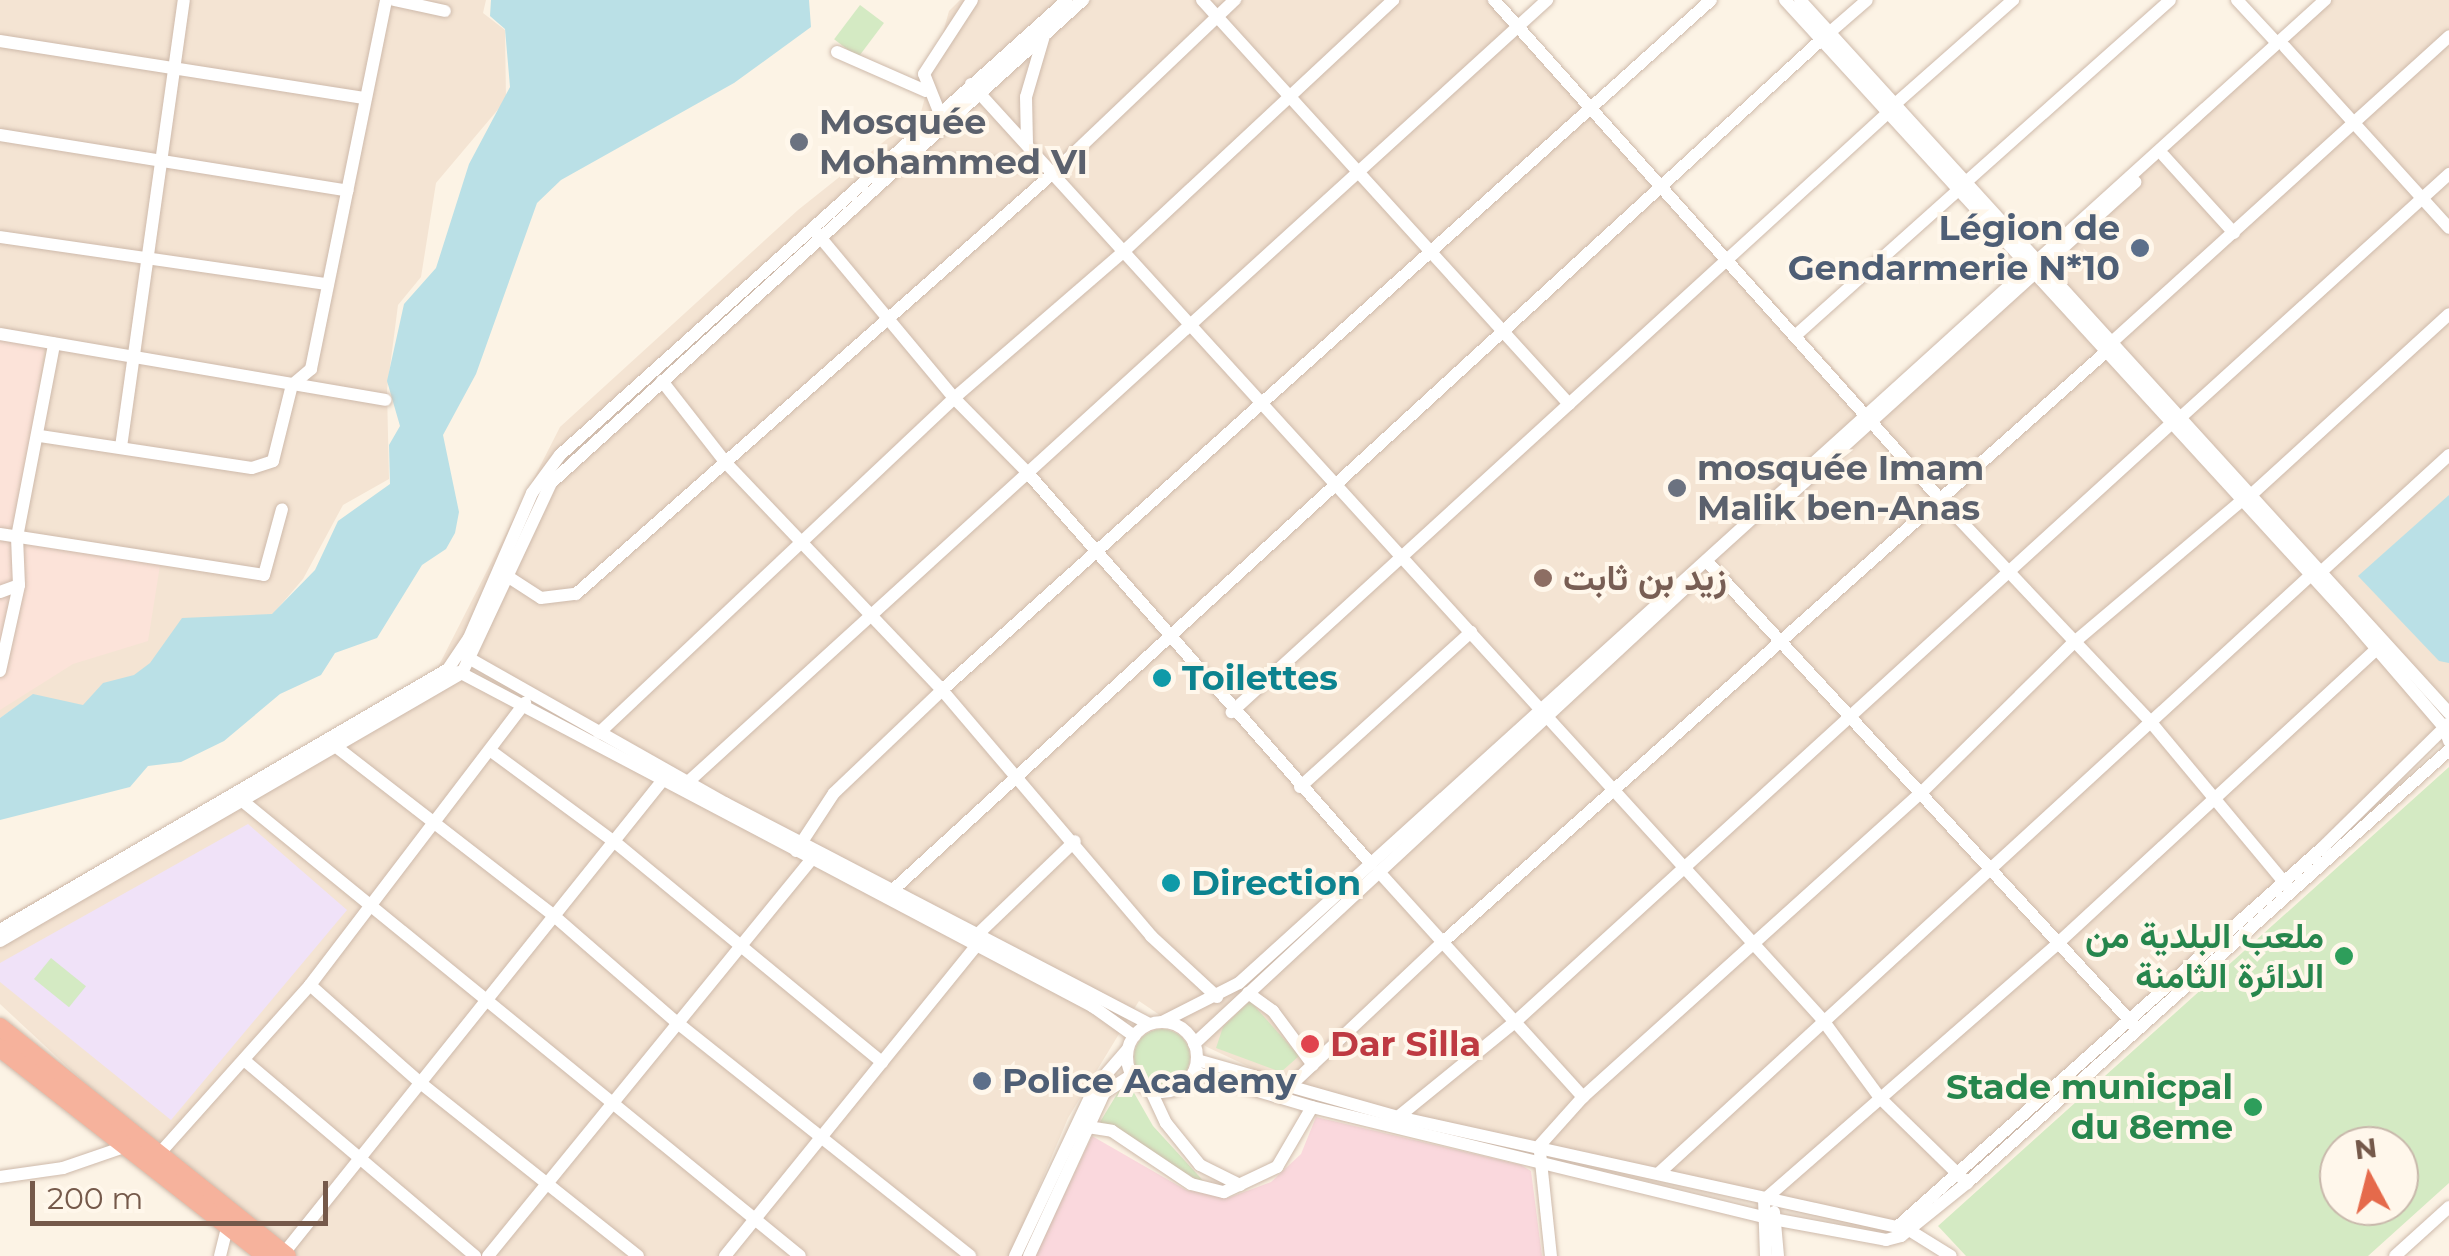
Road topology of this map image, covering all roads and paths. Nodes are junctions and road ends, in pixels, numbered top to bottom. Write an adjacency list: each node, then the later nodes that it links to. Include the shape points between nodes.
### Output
1 (184, 0): 30 (street)
2 (386, 0): 33 (street)
3 (394, 0): 21 (street)
4 (972, 0): 32 (street, via 930,57)
5 (1067, 0): 31 (street)
6 (1083, 0): 24 (street)
7 (1202, 0): 22 (street)
8 (1235, 0): 22 (street)
9 (1393, 0): 34 (street)
10 (1494, 0): 23 (street)
11 (1548, 0): 23 (street)
12 (1711, 0): 35 (street)
13 (1784, 0): 25 (street)
14 (1800, 0): 25 (street)
15 (1867, 0): 25 (street)
16 (2013, 0): 36 (street)
17 (2170, 0): 48 (street)
18 (2237, 0): 28 (street)
19 (2325, 0): 28 (street)
20 (2336, 0): 28 (street)
21 (445, 11)
22 (1216, 17): 34 (street); 44 (street)
23 (1518, 27): 35 (street); 45 (street)
24 (1044, 35): 31 (street); 40 (street, via 1026,97)
25 (1825, 36): 36 (street); 47 (street)
26 (2449, 36): 38 (street)
27 (0, 41): 30 (street)
28 (2281, 45): 38 (street); 41 (street); 59 (street)
29 (837, 52): 32 (street)
30 (173, 68): 33 (street); 43 (street)
31 (976, 89): 37 (street); 40 (street); 42 (street)
32 (926, 91): 37 (street)
33 (366, 98): 49 (street)
34 (1287, 99): 45 (street); 55 (street)
35 (1588, 108): 47 (street); 56 (street)
36 (1891, 109): 48 (street); 58 (street)
37 (940, 114): 52 (street)
38 (2352, 123): 50 (street); 53 (street)
39 (0, 135): 43 (street)
40 (1028, 146): 44 (street)
41 (2164, 156): 53 (street); 59 (street)
42 (910, 158): 44 (street); 52 (street)
43 (160, 160): 49 (street); 57 (street)
44 (1048, 170): 55 (street); 62 (street)
45 (1356, 173): 56 (street); 63 (street)
46 (2449, 174): 50 (street)
47 (1663, 185): 58 (street); 64 (street)
48 (1961, 187): 59 (street); 66 (street)
49 (348, 191): 60 (street)
50 (2423, 197): 51 (street); 77 (street)
51 (2449, 228)
52 (816, 232): 62 (street); 70 (street); 104 (street, via 543,474)
53 (2234, 234): 68 (street)
54 (0, 237): 57 (street)
55 (1122, 253): 63 (street); 72 (street)
56 (1428, 254): 64 (street); 74 (street)
57 (144, 258): 60 (street); 69 (street)
58 (1729, 264): 66 (street); 75 (street)
59 (2037, 266): 68 (street); 76 (street)
60 (328, 284): 71 (street, via 311,369)
61 (2449, 314): 84 (street)
62 (888, 320): 72 (street); 81 (street)
63 (1190, 326): 74 (street); 82 (street)
64 (1504, 332): 75 (street); 83 (street)
65 (0, 334): 67 (street)
66 (1795, 336): 76 (street)
67 (54, 344): 69 (street); 78 (street)
68 (2109, 346): 77 (street); 85 (street)
69 (132, 354): 71 (street); 79 (street)
70 (662, 381): 81 (street); 95 (street, via 551,483)
71 (292, 385): 73 (street); 79 (street, via 277,454 264,468)
72 (954, 398): 82 (street); 89 (street)
73 (386, 400)
74 (1263, 404): 83 (street); 90 (street)
75 (1569, 404): 91 (street)
76 (1869, 420): 85 (street); 92 (street); 109 (street)
77 (2176, 420): 84 (street); 93 (street)
78 (40, 436): 79 (street); 88 (street)
79 (120, 447)
80 (2449, 455): 94 (street)
81 (726, 463): 89 (street); 95 (street, via 576,594 541,598)
82 (1026, 471): 90 (street); 98 (street)
83 (1337, 480): 91 (street); 100 (street)
84 (2246, 498): 94 (street); 101 (street)
85 (1940, 499): 93 (street); 102 (street)
86 (282, 510): 88 (street, via 264,575)
87 (0, 534): 88 (street)
88 (17, 537): 96 (street)
89 (801, 542): 98 (street); 114 (street)
90 (1100, 555): 100 (street); 107 (street)
91 (1402, 555): 99 (street); 110 (street)
92 (1710, 566): 102 (street); 109 (street)
93 (2006, 572): 101 (street); 111 (street)
94 (2316, 573): 103 (street); 112 (street); 113 (street)
95 (507, 576): 104 (street)
96 (19, 585): 97 (street); 105 (street)
97 (0, 592)
98 (868, 618): 107 (street); 121 (street)
99 (1471, 632): 109 (street); 123 (street)
100 (1167, 633): 110 (street); 119 (street)
101 (2072, 644): 112 (street); 124 (street)
102 (1783, 646): 111 (street); 125 (street)
103 (2377, 649): 113 (street); 126 (street)
104 (467, 657): 106 (street); 114 (street)
105 (0, 669)
106 (455, 671): 108 (street); 116 (street); 122 (street)
107 (942, 690): 119 (street); 131 (street, via 834,793)
108 (525, 703): 118 (street); 120 (street)
109 (1544, 710): 125 (street); 134 (street)
110 (1232, 712): 123 (street)
111 (1847, 716): 124 (street); 135 (street)
112 (2149, 720): 126 (street); 133 (street)
113 (2447, 721): 115 (street); 136 (street, via 2434,744)
114 (599, 732): 121 (street)
115 (2449, 741)
116 (339, 749): 122 (street); 128 (street)
117 (2449, 750): 136 (street)
118 (491, 751): 128 (street); 130 (street)
119 (1012, 776): 129 (street); 137 (street)
120 (664, 780): 130 (street); 131 (street)
121 (688, 782): 131 (street)
122 (265, 784): 127 (street); 140 (street)
123 (1300, 787): 134 (street)
124 (1921, 793): 133 (street); 144 (street)
125 (1614, 794): 135 (street); 142 (street)
126 (2216, 801): 136 (street); 145 (street)
127 (244, 802): 138 (street); 143 (street)
128 (432, 824): 138 (street); 139 (street)
129 (1076, 841): 141 (street); 149 (street, via 1151,936)
130 (616, 842): 139 (street); 146 (street)
131 (798, 846): 132 (street)
132 (815, 856): 137 (street); 141 (street); 146 (street)
133 (1990, 866): 145 (street); 151 (street)
134 (1374, 868): 142 (street); 148 (street); 149 (street)
135 (1680, 868): 144 (street); 153 (street)
136 (2286, 886): 155 (street)
137 (893, 890): 141 (street)
138 (369, 905): 147 (street); 150 (street)
139 (553, 914): 150 (street); 152 (street)
140 (0, 930)
141 (977, 940): 154 (street); 157 (street); 162 (street)
142 (1444, 940): 153 (street); 163 (street)
143 (0, 941)
144 (1752, 944): 151 (street); 169 (street)
145 (2057, 944): 155 (street); 170 (street)
146 (740, 949): 152 (street); 162 (street)
147 (310, 985): 161 (street); 166 (street)
148 (1248, 993): 158 (street); 163 (street, via 1273,1012)
149 (1217, 997): 154 (street)
150 (485, 998): 166 (street); 171 (street)
151 (1822, 1019): 170 (street); 180 (street)
152 (675, 1021): 171 (street); 175 (street)
153 (1516, 1022): 169 (street); 173 (street)
154 (1156, 1023): 157 (street); 158 (street, via 1182,1028)
155 (2133, 1024): 182 (street)
156 (0, 1027): 178 (highway)
157 (1134, 1036): 160 (street)
158 (1194, 1044): 164 (street)
159 (0, 1048): 176 (highway)
160 (1127, 1050): 165 (street); 199 (street, via 1095,1087)
161 (244, 1060): 178 (street); 179 (street)
162 (882, 1062): 175 (street)
163 (1313, 1064): 167 (street)
164 (1195, 1066): 167 (street); 168 (street, via 1171,1091); 172 (street)
165 (1132, 1076): 168 (street); 174 (street, via 1104,1092)
166 (418, 1081): 179 (street); 183 (street)
167 (1288, 1088): 173 (street)
168 (1151, 1090): 184 (street, via 1166,1123 1200,1165)
169 (1583, 1098): 177 (street)
170 (1880, 1098): 182 (street); 185 (street)
171 (608, 1104): 183 (street); 188 (street)
172 (1312, 1107): 177 (street); 184 (street, via 1282,1161)
173 (1398, 1117): 177 (street)
174 (1088, 1127): 184 (street, via 1130,1140 1200,1188 1224,1192); 200 (street)
175 (822, 1135): 188 (street); 198 (street)
176 (124, 1148): 181 (street, via 62,1168); 189 (highway)
177 (1540, 1152): 180 (street); 187 (street); 201 (street)
178 (159, 1154): 191 (highway)
179 (359, 1161): 191 (street); 193 (street)
180 (1660, 1173): 185 (street)
181 (0, 1177)
182 (1962, 1180): 185 (street, via 1897,1227); 190 (street)
183 (549, 1182): 194 (street); 195 (street)
184 (1240, 1185)
185 (1771, 1199): 187 (street)
186 (2449, 1208): 205 (street)
187 (1766, 1218): 190 (street, via 1886,1240); 202 (street); 203 (street)
188 (754, 1219): 196 (street); 197 (street)
189 (227, 1228): 191 (highway); 192 (street)
190 (1909, 1230): 204 (street)
191 (279, 1255)
192 (220, 1256)
193 (475, 1256)
194 (488, 1256)
195 (638, 1256)
196 (725, 1256)
197 (800, 1256)
198 (970, 1256)
199 (1014, 1256)
200 (1029, 1256)
201 (1551, 1256)
202 (1766, 1256)
203 (1778, 1256)
204 (1950, 1256)
205 (2395, 1256)

